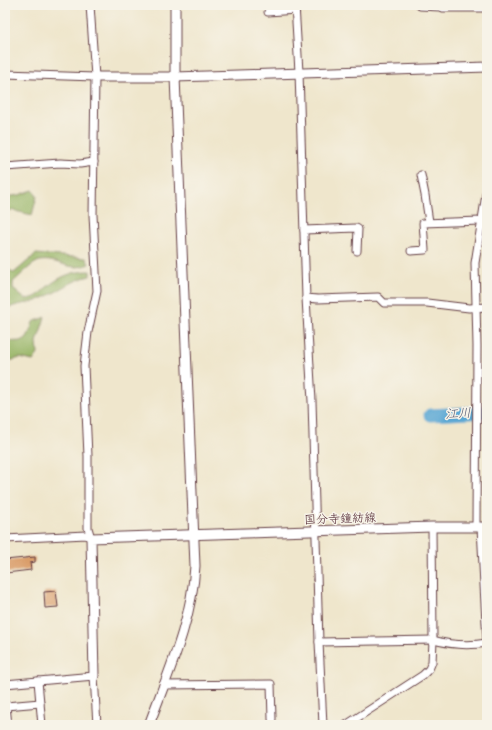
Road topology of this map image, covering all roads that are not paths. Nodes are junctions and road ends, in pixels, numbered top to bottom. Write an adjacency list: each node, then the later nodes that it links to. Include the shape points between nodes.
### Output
1 (90, 5): 10 (street)
2 (175, 5): 11 (street)
3 (420, 6): 5 (street)
4 (296, 7): 6 (street); 8 (street)
5 (487, 8)
6 (268, 12)
7 (487, 67): 8 (street)
8 (299, 72): 11 (street); 18 (street)
9 (5, 74): 10 (street)
10 (95, 77): 11 (street); 12 (street)
11 (175, 77): 27 (street)
12 (94, 162): 13 (street); 28 (street, via 93,215 97,291 84,366 88,528)
13 (5, 167)
14 (421, 175): 17 (street)
15 (487, 188): 16 (street)
16 (481, 221): 17 (street); 22 (street, via 475,263)
17 (429, 222): 20 (street, via 423,222 425,250)
18 (304, 230): 19 (street, via 356,228); 21 (street)
19 (357, 251)
20 (411, 251)
21 (306, 298): 22 (street, via 318,300 378,296 384,303); 26 (street, via 312,401)
22 (475, 307): 23 (street); 25 (street)
23 (487, 307)
24 (432, 527): 25 (street, 国分寺鐘紡線); 26 (street, 国分寺鐘紡線); 30 (street)
25 (481, 527): 32 (street)
26 (315, 532): 27 (street, 国分寺鐘紡線); 31 (street)
27 (194, 534): 28 (street, 国分寺鐘紡線); 36 (street, via 194,578 190,604)
28 (91, 538): 29 (street, via 86,536); 33 (street)
29 (5, 539)
30 (433, 640): 31 (street); 32 (street, via 446,644); 44 (street, via 432,662 423,675)
31 (319, 642): 43 (street)
32 (487, 643)
33 (94, 676): 34 (street); 41 (street)
34 (38, 681): 35 (street); 37 (street)
35 (5, 684)
36 (163, 685): 38 (street, via 271,684); 42 (street)
37 (40, 703): 39 (street, via 6,706); 40 (street)
38 (272, 719)
39 (8, 725)
40 (42, 725)
41 (97, 725)
42 (149, 725)
43 (323, 725)
44 (346, 725)

